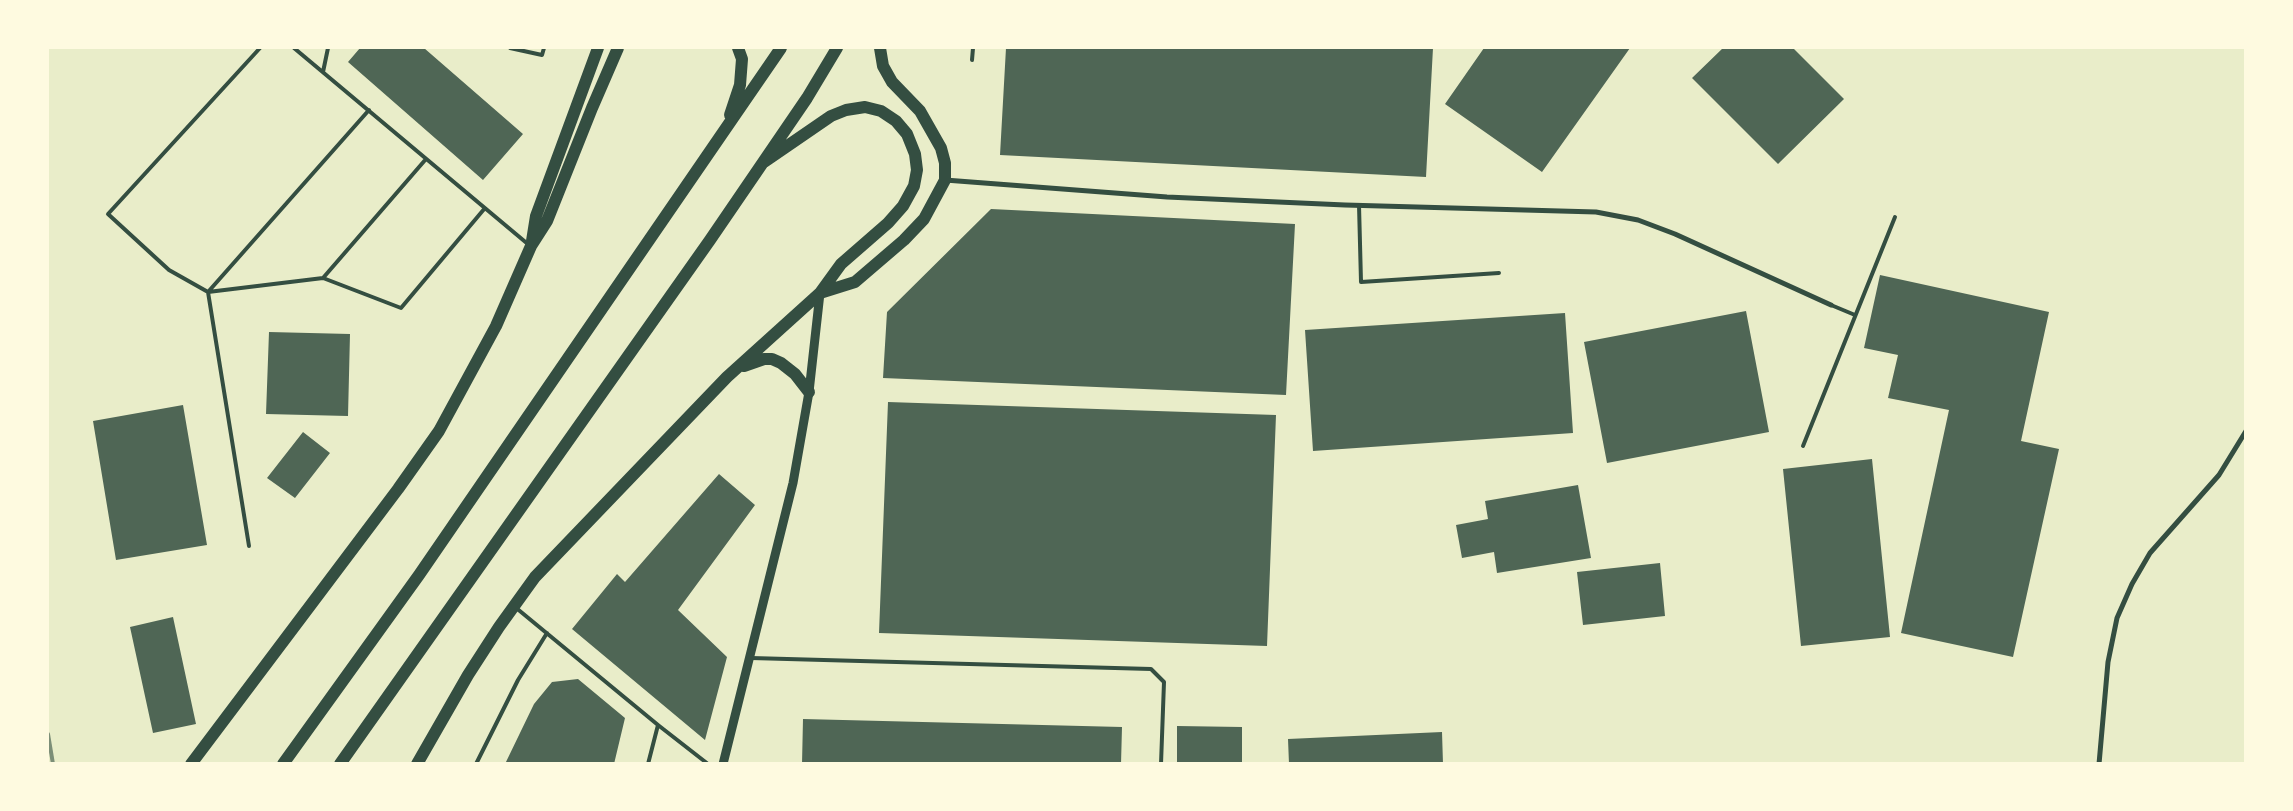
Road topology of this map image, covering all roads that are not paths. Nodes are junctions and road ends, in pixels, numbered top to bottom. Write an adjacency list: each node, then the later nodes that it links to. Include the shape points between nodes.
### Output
1 (260, 48): 26 (lane, via 108,214 169,270)
2 (294, 48): 14 (lane)
3 (328, 48): 14 (lane)
4 (510, 48): 5 (lane, via 542,55)
5 (544, 48)
6 (598, 48): 23 (main road, via 536,216)
7 (618, 48): 23 (main road, via 547,221)
8 (738, 48): 16 (main road, via 742,59 740,85)
9 (781, 48): 16 (main road)
10 (837, 48): 18 (main road)
11 (880, 48): 19 (main road, via 883,66 892,82 920,111 941,148)
12 (973, 48): 13 (lane)
13 (972, 60)
14 (323, 72): 15 (lane)
15 (369, 110): 17 (lane); 26 (lane)
16 (726, 127): 40 (main road, via 419,575)
17 (426, 159): 21 (lane); 25 (lane)
18 (764, 162): 27 (main road, via 831,116 846,110 865,107 881,111 908,134 917,170 914,186 903,206 841,264); 41 (main road)
19 (945, 180): 20 (street, via 1167,197); 27 (main road, via 924,219 904,240 856,282)
20 (1358, 205): 24 (lane, via 1361,282); 28 (street, via 1596,212 1638,220)
21 (485, 208): 23 (lane); 25 (lane, via 401,308)
22 (1895, 217): 29 (lane)
23 (531, 246): 39 (main road, via 496,326 439,431)
24 (1499, 273)
25 (323, 278): 26 (lane)
26 (208, 292): 34 (lane)
27 (820, 293): 30 (main road); 31 (street)
28 (1831, 305): 29 (lane)
29 (1855, 315): 33 (lane)
30 (737, 368): 31 (main road, via 772,359 795,374); 35 (main road, via 536,577)
31 (808, 392): 37 (street, via 792,483)
32 (2246, 431): 48 (street, via 2219,475 2150,553 2132,584 2117,618 2108,662)
33 (1803, 446)
34 (249, 546)
35 (514, 605): 36 (lane); 42 (main road, via 468,675)
36 (546, 633): 38 (lane); 43 (lane, via 518,680)
37 (748, 658): 46 (street); 47 (lane, via 1151,669 1164,682)
38 (658, 725): 44 (lane); 45 (lane)
39 (191, 764)
40 (283, 764)
41 (340, 764)
42 (417, 764)
43 (476, 764)
44 (648, 764)
45 (708, 764)
46 (723, 764)
47 (1161, 764)
48 (2099, 764)

